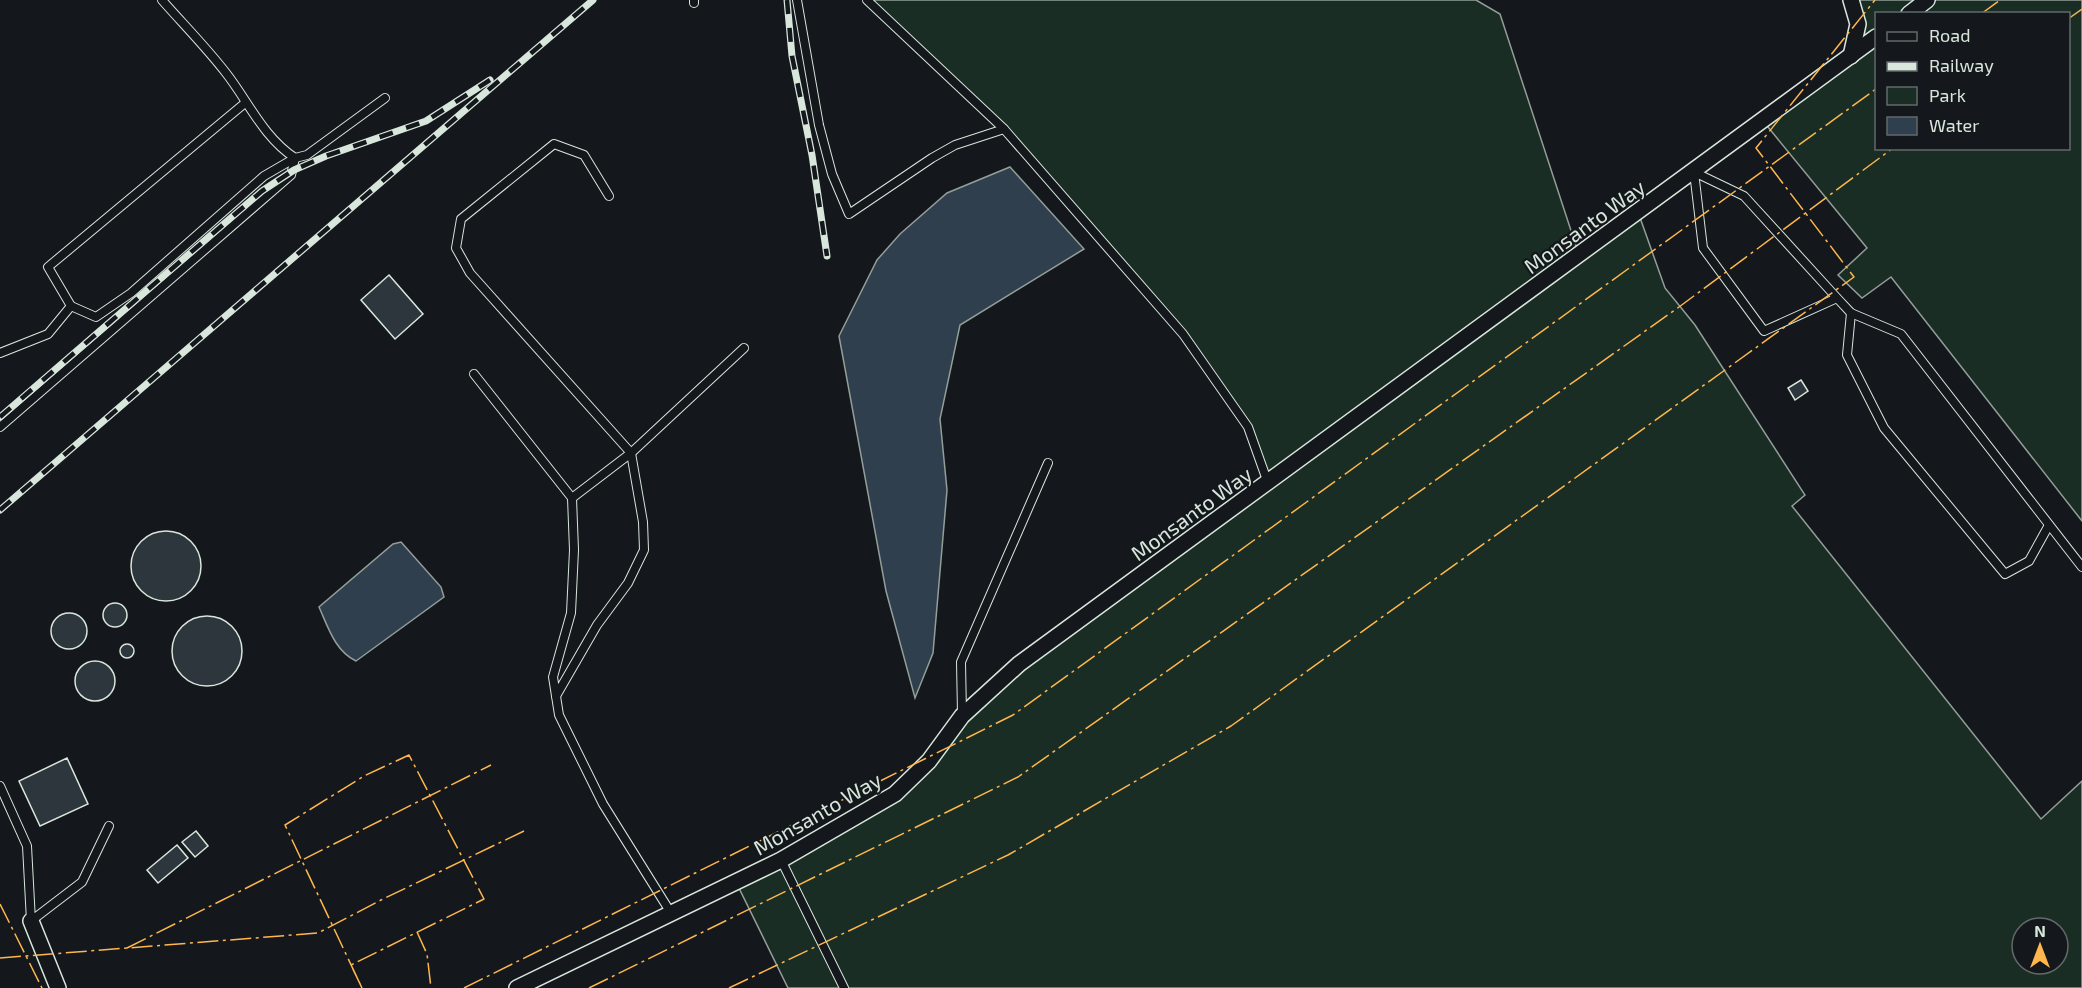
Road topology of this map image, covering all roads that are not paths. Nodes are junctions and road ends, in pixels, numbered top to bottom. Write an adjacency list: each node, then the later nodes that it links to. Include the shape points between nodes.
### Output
1 (162, 0): 10 (lane, via 227,74)
2 (797, 0): 11 (lane, via 819,124 832,174 849,214 956,145)
3 (867, 0): 11 (lane)
4 (1851, 0): 8 (street, via 1858,24)
5 (1927, 0): 6 (street)
6 (1912, 12)
7 (1875, 38): 8 (street, Monsanto Way)
8 (1851, 56): 13 (street, Monsanto Way)
9 (385, 98): 12 (lane, via 307,155)
10 (245, 103): 12 (lane); 16 (lane, via 48,267)
11 (1004, 129): 24 (lane, via 1183,334 1248,427)
12 (295, 158): 16 (lane, via 264,176 131,293 96,317); 21 (lane, via 291,175)
13 (1694, 172): 15 (lane, via 1744,196); 15 (lane, via 1703,249 1764,331); 24 (street, Monsanto Way)
14 (609, 196): 22 (lane, via 584,155 554,144 461,219 456,248 470,273)
15 (1837, 298): 17 (lane)
16 (71, 306): 19 (lane, via 48,334)
17 (1851, 313): 26 (lane, via 1901,334); 26 (lane, via 1847,355 1884,428 2005,574 2029,561)
18 (744, 348): 22 (lane)
19 (0, 353)
20 (474, 374): 25 (lane)
21 (0, 427)
22 (631, 453): 25 (lane); 28 (lane, via 644,550 628,583 597,625)
23 (1048, 463): 29 (lane, via 961,662)
24 (1268, 483): 29 (street, Monsanto Way, via 1019,664)
25 (572, 498): 28 (lane, via 571,613 553,677)
26 (2049, 525): 27 (lane)
27 (2082, 567)
28 (556, 696): 33 (lane, via 559,715 603,804)
29 (962, 716): 32 (street, Monsanto Way, via 928,761 895,794)
30 (0, 786): 34 (lane, via 27,846)
31 (109, 826): 34 (lane, via 82,882)
32 (782, 860): 33 (street, Monsanto Way); 37 (lane)
33 (670, 913): 36 (street, Monsanto Way)
34 (31, 921): 35 (street)
35 (58, 988)
36 (517, 988)
37 (844, 988)

